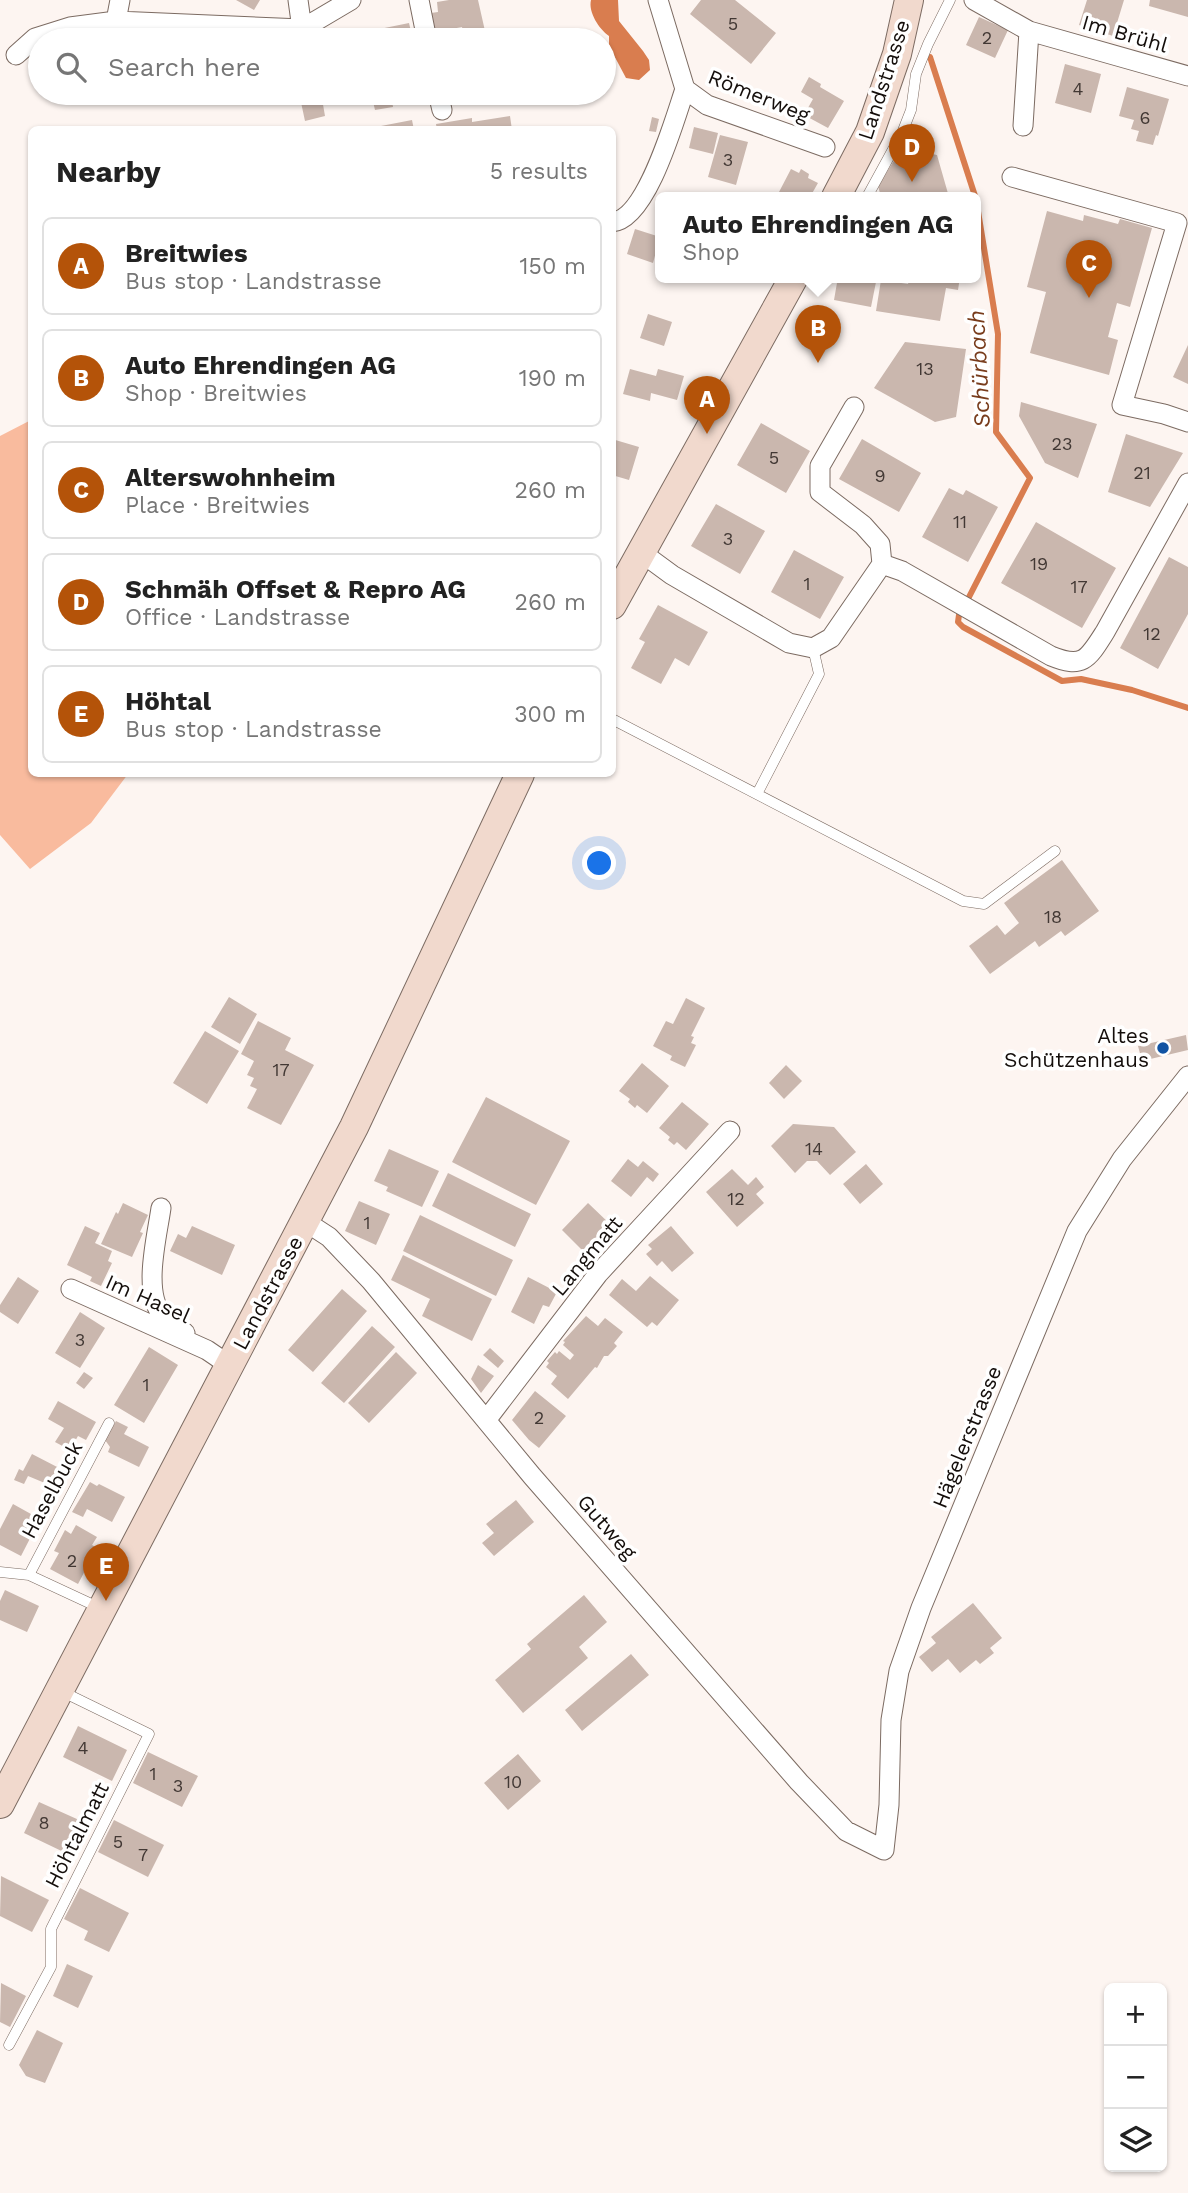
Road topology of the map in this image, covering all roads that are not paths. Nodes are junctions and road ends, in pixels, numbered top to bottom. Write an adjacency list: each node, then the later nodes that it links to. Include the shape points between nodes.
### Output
1 (120, 0): 9 (street)
2 (298, 0): 12 (street)
3 (351, 0): 13 (street)
4 (419, 0): 14 (street)
5 (657, 0): 19 (street, Römerweg)
6 (909, 0): 23 (main road, Landstrasse, via 897,54 870,132)
7 (950, 0): 24 (lane, via 916,74 902,133)
8 (974, 0): 15 (street, Im Brühl)
9 (116, 21): 10 (street); 11 (street)
10 (67, 28)
11 (280, 28)
12 (303, 28)
13 (305, 28)
14 (425, 28)
15 (1029, 31): 18 (street, Im Brühl); 20 (street)
16 (28, 44): 17 (street)
17 (16, 55)
18 (1188, 76)
19 (685, 89): 21 (street, Römerweg, via 707,105); 25 (street, via 649,187 628,216)
20 (1023, 127)
21 (825, 147)
22 (1012, 177): 28 (street, via 1177,223 1122,405)
23 (839, 192)
24 (870, 192)
25 (616, 222)
26 (791, 283): 30 (main road)
27 (854, 407): 31 (street, via 820,466 820,492 880,544)
28 (1188, 422)
29 (1188, 484): 31 (street, via 1105,632 1082,661 1069,663 1051,656)
30 (642, 553): 32 (main road); 33 (street, via 789,643)
31 (882, 564): 33 (street, via 831,638)
32 (616, 599)
33 (813, 648): 36 (lane, via 819,674)
34 (616, 721): 36 (lane)
35 (519, 777): 41 (main road, Landstrasse, via 397,1040)
36 (757, 794): 37 (lane, via 962,901 984,904)
37 (1055, 850)
38 (1188, 1076): 51 (street, Hägelerstrasse, via 1122,1159 1077,1231 922,1608 899,1671 891,1720 890,1805)
39 (730, 1130): 44 (street, Langmatt, via 598,1274)
40 (162, 1208): 43 (street, Im Hasel, via 152,1273 154,1298 162,1315)
41 (306, 1222): 43 (main road, Landstrasse); 44 (street, Gutweg, via 329,1237 371,1281)
42 (71, 1289): 43 (street, Im Hasel)
43 (218, 1358): 48 (main road, Landstrasse)
44 (487, 1419): 51 (street, Gutweg, via 799,1782 846,1832)
45 (109, 1423): 47 (lane, Haselbuck)
46 (0, 1572): 47 (lane)
47 (29, 1575): 48 (lane)
48 (102, 1608): 49 (main road, Landstrasse)
49 (59, 1689): 50 (main road, Landstrasse); 52 (lane, Höhtalmatt, via 149,1734 51,1929 51,1967)
50 (0, 1804)
51 (884, 1850)
52 (9, 2045)

